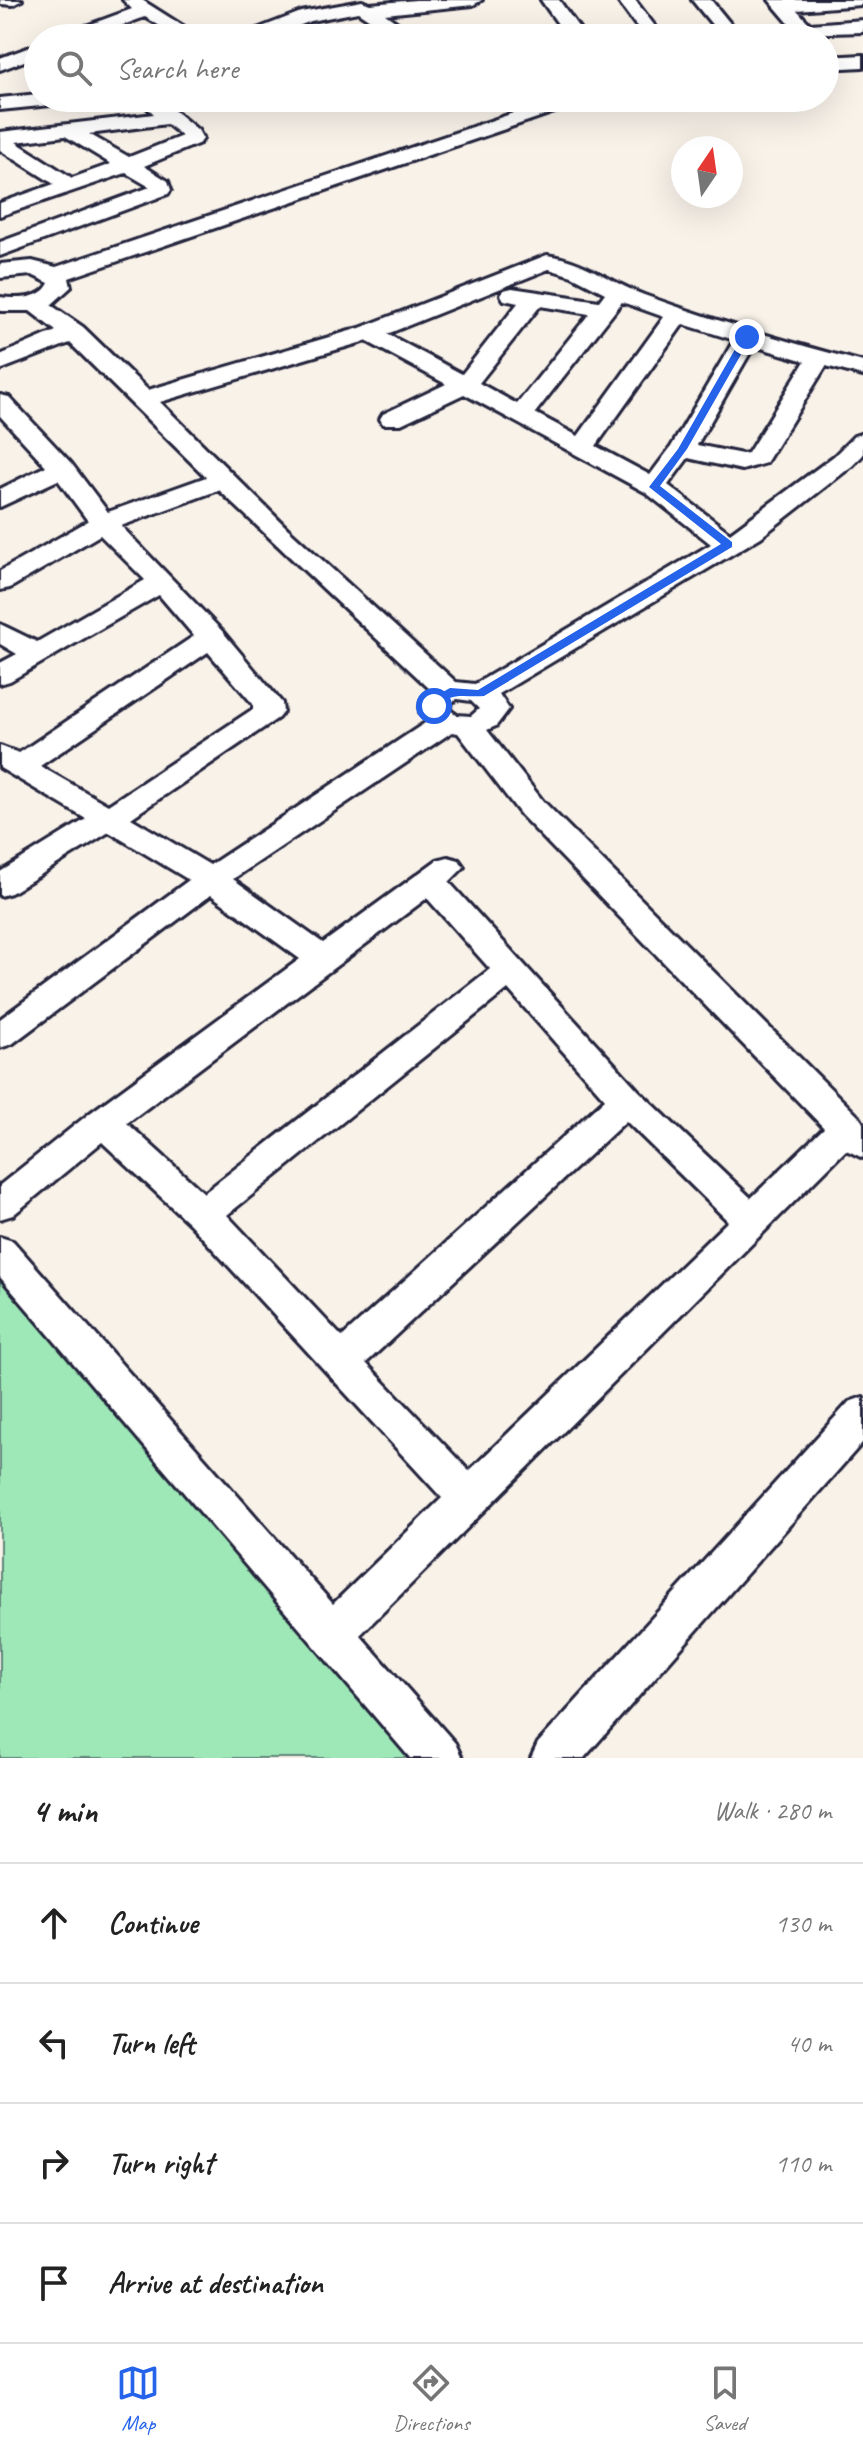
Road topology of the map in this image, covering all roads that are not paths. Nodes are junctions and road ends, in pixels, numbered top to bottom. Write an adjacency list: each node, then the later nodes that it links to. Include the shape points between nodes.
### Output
1 (7, 0): 2 (street)
2 (13, 0)
3 (473, 0): 8 (street)
4 (550, 0): 16 (street)
5 (626, 0): 17 (street)
6 (701, 0): 18 (street)
7 (861, 0): 9 (street)
8 (420, 2): 11 (street)
9 (780, 3): 19 (street)
10 (142, 4): 12 (street); 13 (street)
11 (361, 6): 14 (street); 15 (street)
12 (100, 24)
13 (172, 24)
14 (287, 24)
15 (389, 24)
16 (567, 24)
17 (644, 24)
18 (721, 24)
19 (799, 24)
20 (863, 26): 21 (street)
21 (839, 29)
22 (24, 55): 25 (street)
23 (839, 60): 24 (street)
24 (863, 61)
25 (0, 64)
26 (24, 102): 27 (street)
27 (0, 104)
28 (164, 112): 30 (street)
29 (536, 112): 38 (street)
30 (171, 118): 31 (street); 33 (street, via 193,139)
31 (67, 129): 32 (street); 33 (street)
32 (0, 139): 34 (street)
33 (126, 166): 34 (street); 36 (street, via 161,185 161,190)
34 (71, 186): 35 (street)
35 (4, 205)
36 (0, 249)
37 (0, 271): 38 (street, via 36,269)
38 (55, 275): 42 (street, via 60,281 56,293)
39 (477, 291): 40 (street); 41 (street, via 547,262 567,266); 46 (street)
40 (534, 298): 41 (street); 51 (street)
41 (611, 301): 44 (street); 53 (street)
42 (35, 303): 43 (street); 45 (street)
43 (0, 304)
44 (678, 314): 47 (street); 57 (street)
45 (75, 332): 49 (street); 52 (street)
46 (368, 333): 51 (street); 52 (street)
47 (747, 337): 48 (street); 58 (street)
48 (819, 358): 50 (street); 58 (street, via 757,458 742,462)
49 (0, 363)
50 (863, 369)
51 (466, 384): 53 (street); 55 (street)
52 (146, 398): 60 (street)
53 (522, 414): 57 (street)
54 (5, 417): 59 (street)
55 (392, 419)
56 (863, 441): 64 (street, via 797,497)
57 (582, 448): 61 (street)
58 (682, 449): 61 (street)
59 (62, 468): 62 (street); 63 (street)
60 (223, 480): 63 (street); 71 (street)
61 (654, 487): 64 (street)
62 (0, 499)
63 (103, 523): 65 (street); 66 (street)
64 (728, 544): 71 (street, via 480,693 494,709 486,720)
65 (0, 582)
66 (162, 582): 68 (street); 69 (street)
67 (0, 632): 69 (street)
68 (212, 637): 72 (street); 73 (street, via 267,703 268,712)
69 (36, 653): 70 (street)
70 (0, 675)
71 (455, 713): 74 (street); 81 (street, via 532,808)
72 (10, 761): 73 (street)
73 (107, 820): 74 (street); 75 (street)
74 (211, 879): 76 (street); 78 (street)
75 (2, 883)
76 (324, 960): 77 (street, via 439,874); 80 (street)
77 (510, 970): 79 (street); 83 (street)
78 (0, 1036)
79 (626, 1100): 84 (street); 86 (street)
80 (103, 1122): 82 (street); 83 (street)
81 (855, 1136): 84 (street)
82 (0, 1205)
83 (203, 1214): 86 (street)
84 (750, 1220): 88 (street)
85 (0, 1251): 89 (street)
86 (340, 1363): 88 (street)
87 (863, 1414): 91 (street)
88 (469, 1499): 89 (street)
89 (330, 1635): 90 (street)
90 (439, 1758)
91 (554, 1758)

